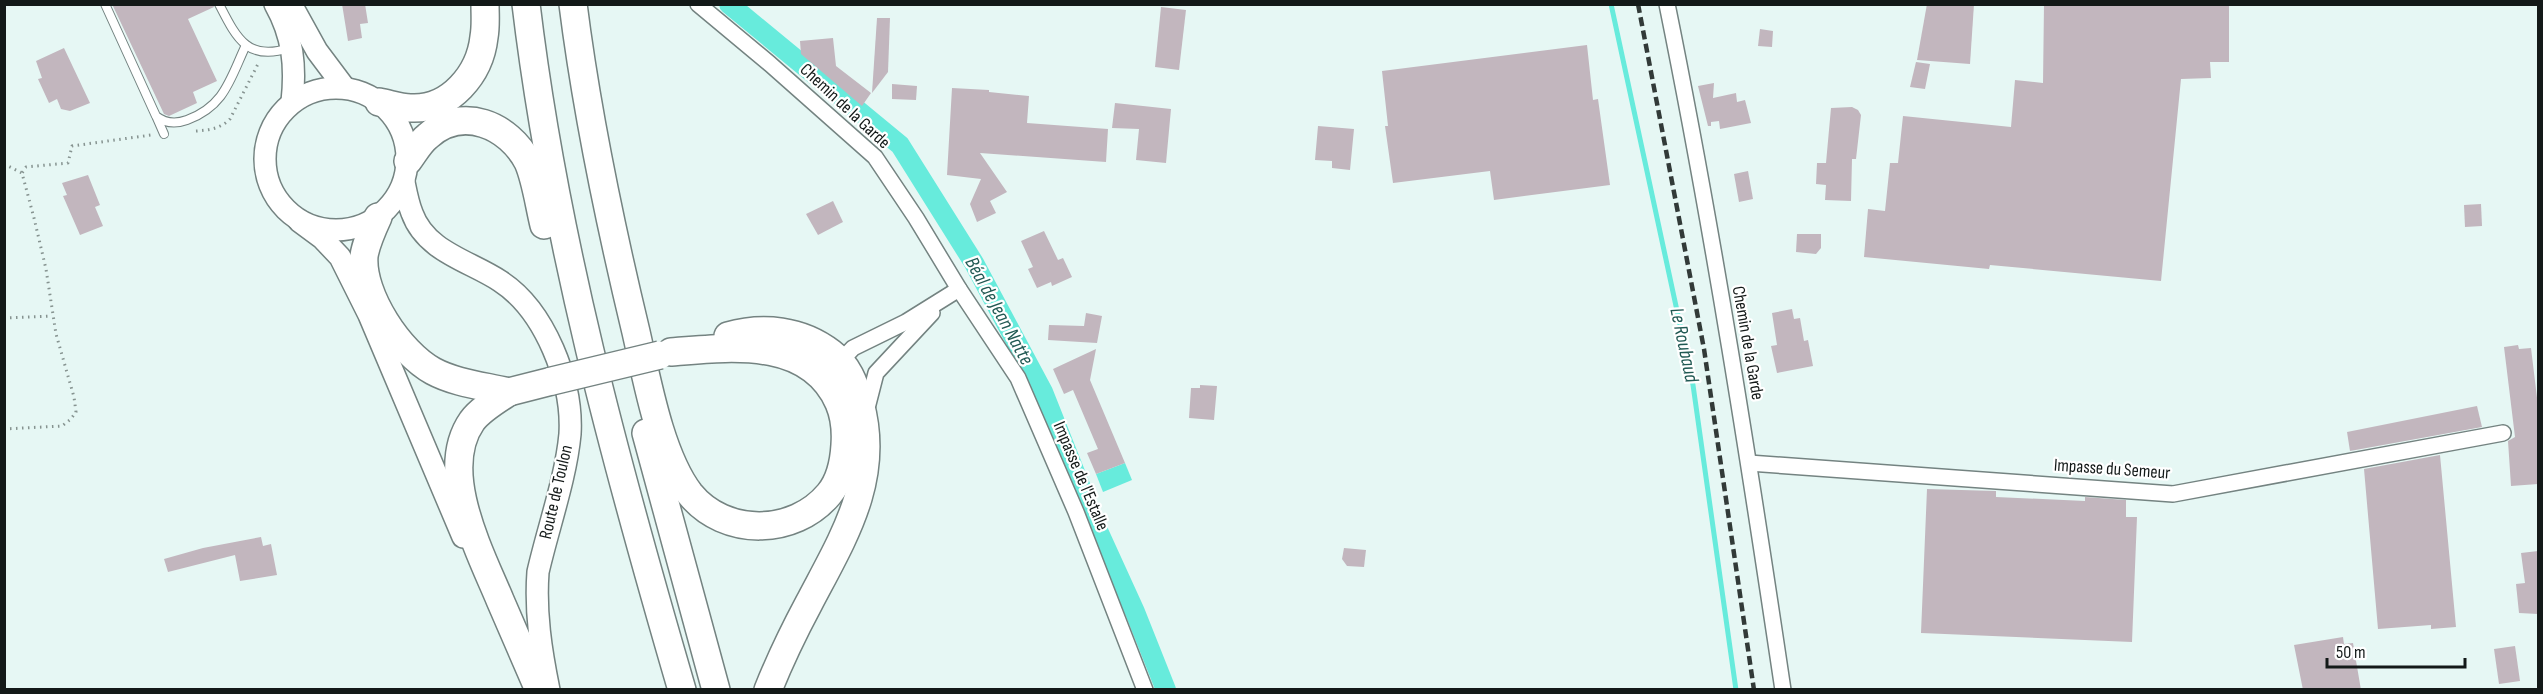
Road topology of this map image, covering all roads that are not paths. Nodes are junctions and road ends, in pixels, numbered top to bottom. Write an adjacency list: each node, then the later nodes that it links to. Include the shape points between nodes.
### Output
1 (105, 4): 16 (lane)
2 (219, 4): 11 (lane, via 235,36)
3 (275, 4): 12 (main road)
4 (291, 4): 13 (main road, via 317,51)
5 (485, 4): 15 (highway, via 484,39 472,73 461,87 447,99 423,108)
6 (526, 4): 32 (highway, via 552,178 576,296)
7 (558, 4): 33 (highway, via 570,89 623,347)
8 (573, 4): 24 (highway, via 596,152 651,398 672,462 690,494 719,516 753,527 792,520 812,509 829,494 839,476 846,431 843,411)
9 (698, 4): 21 (street, Chemin de la Garde, via 875,157)
10 (1667, 4): 27 (street, Chemin de la Garde)
11 (246, 45): 12 (lane, via 263,52); 16 (lane, via 213,107 181,122 163,121)
12 (293, 47): 14 (main road)
13 (344, 87): 14 (main road, via 308,93); 15 (main road)
14 (292, 102): 20 (main road, via 276,119 267,140 264,163 269,186 282,206)
15 (379, 102): 18 (main road, via 395,118 405,139)
16 (156, 116): 17 (lane)
17 (164, 134)
18 (406, 172): 19 (main road, via 394,202); 30 (main road, Route de Toulon, via 412,214 428,238 514,292 541,322 558,363 570,433 538,572 537,593); 31 (highway, via 428,136 444,126 464,121 500,129 528,163 607,487)
19 (378, 217): 20 (main road, via 339,231); 25 (highway, via 364,256 365,275 378,308 397,338 432,370)
20 (299, 221): 22 (main road, via 340,257)
21 (959, 289): 24 (street, via 922,322); 24 (street, via 906,322 861,343); 35 (street, Impasse de l'Estalle, via 1018,378 1076,512)
22 (373, 325): 25 (highway, via 389,348 429,382 465,394); 28 (main road)
23 (665, 353): 24 (highway, via 759,349 815,370); 24 (highway, via 749,330 769,330 808,340); 25 (highway, bridge)
24 (847, 374): 34 (highway, via 865,420 867,467 846,534)
25 (509, 392): 29 (highway, via 472,420 463,442 459,477 472,536)
26 (2504, 433): 27 (street, Impasse du Semeur, via 2173,494)
27 (1749, 462): 36 (street, Chemin de la Garde)
28 (528, 690)
29 (538, 690)
30 (549, 690)
31 (665, 690)
32 (682, 690)
33 (716, 690)
34 (768, 690)
35 (1145, 690)
36 (1784, 690)

